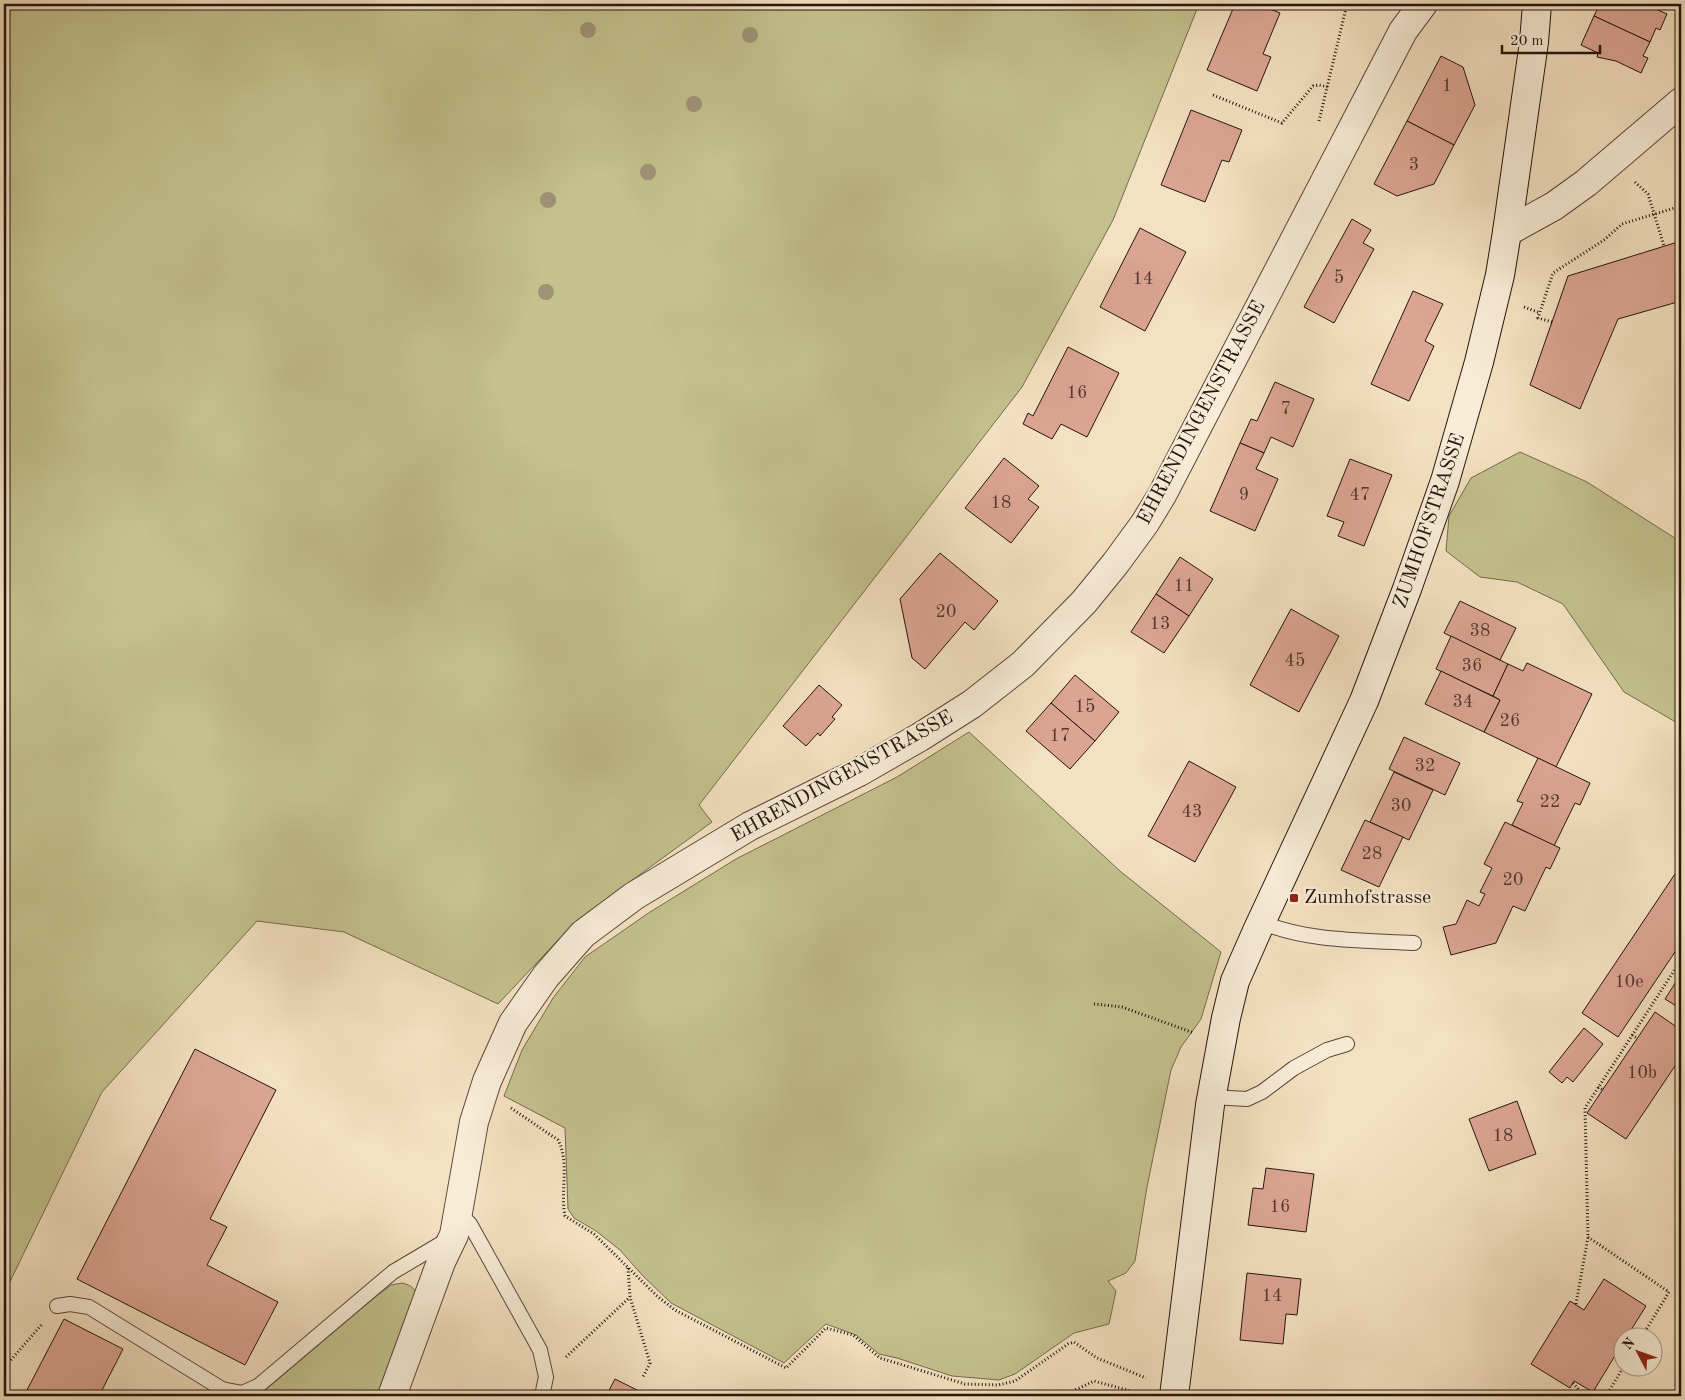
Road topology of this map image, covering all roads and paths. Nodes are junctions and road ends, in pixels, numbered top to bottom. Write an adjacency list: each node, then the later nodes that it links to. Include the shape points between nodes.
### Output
1 (1347, 4): 4 (path)
2 (1423, 4): 28 (street, EHRENDINGENSTRASSE, via 1402,31 1162,495 1115,564 1075,612 1023,664 972,704 859,772 750,826 634,896 583,934 546,976 513,1023 487,1081 474,1122)
3 (1537, 4): 11 (street, ZUMHOFSTRASSE)
4 (1328, 87): 5 (path, via 1313,86 1282,124); 7 (path)
5 (1213, 95)
6 (1681, 102): 11 (street, via 1586,183 1554,206)
7 (1317, 130)
8 (1631, 178): 10 (path, via 1648,194)
9 (1681, 206): 10 (path)
10 (1654, 214): 12 (path); 13 (path, via 1622,224 1604,240 1553,273 1538,318)
11 (1507, 232): 14 (street, ZUMHOFSTRASSE, via 1479,362 1426,538 1364,701)
12 (1664, 246)
13 (1552, 322)
14 (1261, 922): 15 (lane, via 1310,936); 22 (street, ZUMHOFSTRASSE, via 1235,981)
15 (1414, 943)
16 (1676, 951): 17 (path)
17 (1681, 954)
18 (1681, 960): 20 (path)
19 (1094, 1004): 22 (path, via 1122,1007)
20 (1632, 1035): 21 (path); 24 (path)
21 (1637, 1038)
22 (1220, 1042): 26 (street, ZUMHOFSTRASSE)
23 (1347, 1044): 26 (lane, via 1327,1050 1294,1068 1247,1099)
24 (1598, 1086): 25 (path); 29 (path, via 1585,1108)
25 (1603, 1090)
26 (1211, 1097): 45 (street, ZUMHOFSTRASSE)
27 (504, 1103): 30 (path, via 558,1140 564,1163 565,1216 594,1234)
28 (456, 1224): 33 (lane, via 393,1272 258,1386 242,1394 222,1389 89,1307); 41 (street, EHRENDINGENSTRASSE); 42 (lane, via 470,1224 540,1350 546,1377)
29 (1588, 1237): 32 (path); 34 (path, via 1669,1292)
30 (628, 1267): 31 (path); 39 (path, via 676,1310 786,1368 826,1328 853,1336 880,1358 965,1384 998,1385 1014,1381 1074,1342 1096,1358)
31 (630, 1297): 35 (path); 37 (path, via 650,1363)
32 (1576, 1304)
33 (57, 1306): 36 (path)
34 (1647, 1328)
35 (566, 1358)
36 (4, 1368)
37 (643, 1377)
38 (1617, 1378): 47 (path)
39 (1152, 1382)
40 (1573, 1383): 46 (path)
41 (392, 1396)
42 (542, 1396)
43 (1063, 1396): 44 (path, via 1094,1381)
44 (1149, 1396)
45 (1174, 1396)
46 (1584, 1396)
47 (1606, 1396)

